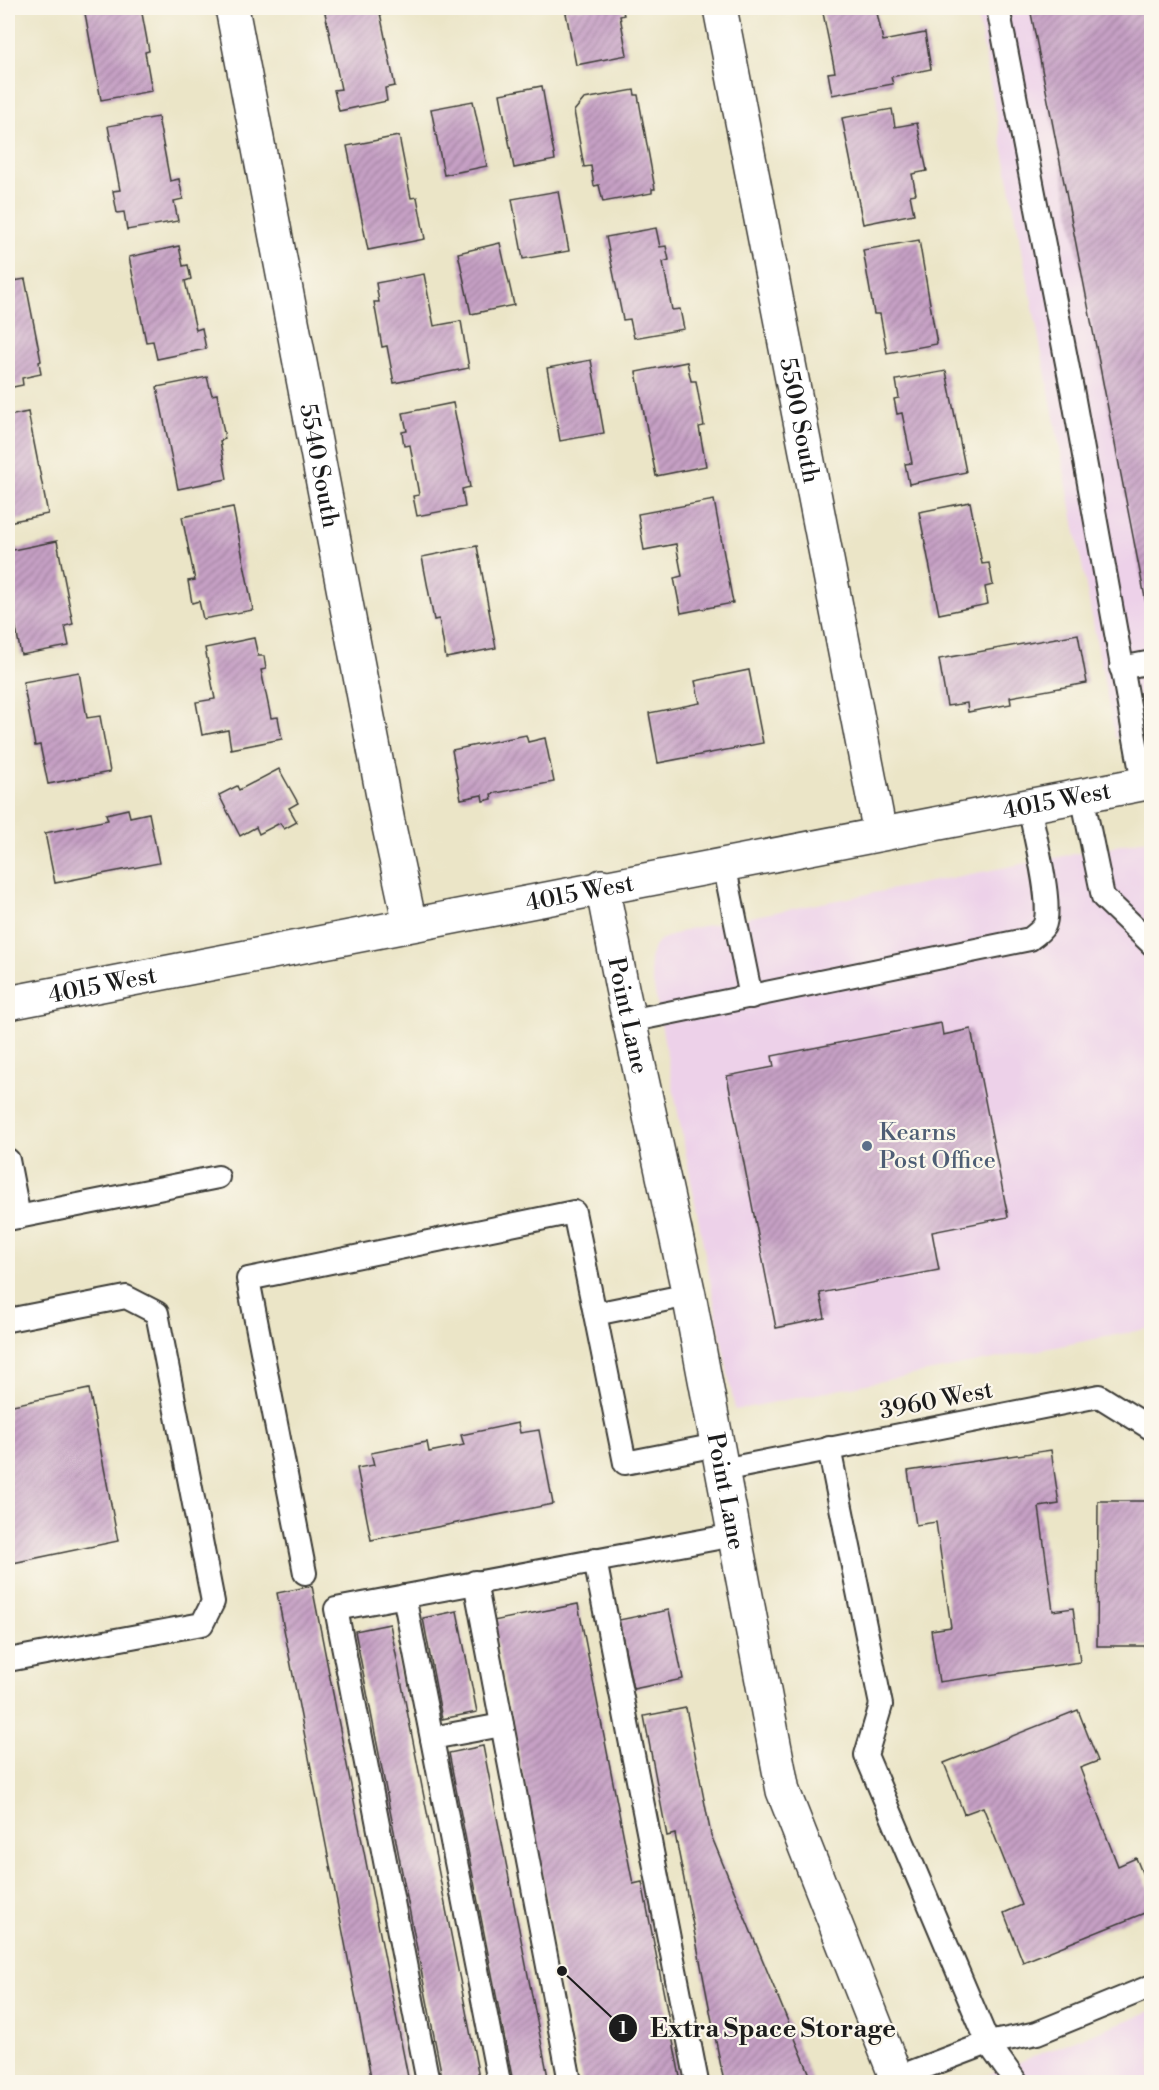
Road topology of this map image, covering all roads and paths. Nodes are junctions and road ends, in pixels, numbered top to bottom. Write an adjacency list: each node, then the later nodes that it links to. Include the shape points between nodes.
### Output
1 (232, 8): 12 (street, 5540 South)
2 (720, 8): 9 (street, 5500 South)
3 (998, 8): 5 (lane)
4 (1152, 662): 5 (lane)
5 (1121, 668): 6 (lane)
6 (1147, 782): 7 (street, 4015 West)
7 (1082, 795): 8 (street, 4015 West); 13 (lane, via 1102,897)
8 (1029, 805): 9 (street, 4015 West); 14 (lane, via 1047,912 1043,928 1030,939)
9 (880, 833): 10 (street, 4015 West)
10 (724, 864): 11 (street, 4015 West); 14 (lane)
11 (602, 886): 12 (street, 4015 West); 16 (street, Point Lane)
12 (410, 924): 15 (street, 4015 West)
13 (1152, 944)
14 (751, 997): 16 (lane)
15 (8, 1002)
16 (629, 1021): 20 (street, Point Lane)
17 (8, 1160): 19 (lane)
18 (218, 1177): 19 (lane)
19 (13, 1218)
20 (689, 1295): 21 (lane); 25 (street, Point Lane)
21 (595, 1314): 25 (lane, 3960 West, via 624,1463); 28 (lane, via 574,1212 248,1279)
22 (8, 1320): 31 (lane, via 126,1297 157,1313 213,1602 202,1624)
23 (1152, 1429): 24 (lane, 3960 West, via 1099,1396)
24 (829, 1448): 25 (lane, 3960 West); 35 (lane, via 881,1705 867,1755)
25 (720, 1458): 26 (street, Point Lane)
26 (734, 1535): 27 (lane); 36 (street, Point Lane, via 783,1791)
27 (595, 1560): 29 (lane); 40 (lane)
28 (305, 1573)
29 (475, 1582): 30 (lane); 32 (lane)
30 (404, 1596): 33 (lane); 37 (lane, via 336,1609)
31 (8, 1660)
32 (502, 1725): 33 (lane); 39 (lane)
33 (432, 1738): 38 (lane)
34 (1152, 1986): 35 (lane, via 1037,2033)
35 (988, 2043): 36 (lane); 41 (lane)
36 (897, 2080)
37 (428, 2082)
38 (499, 2082)
39 (570, 2082)
40 (697, 2082)
41 (1016, 2082)

